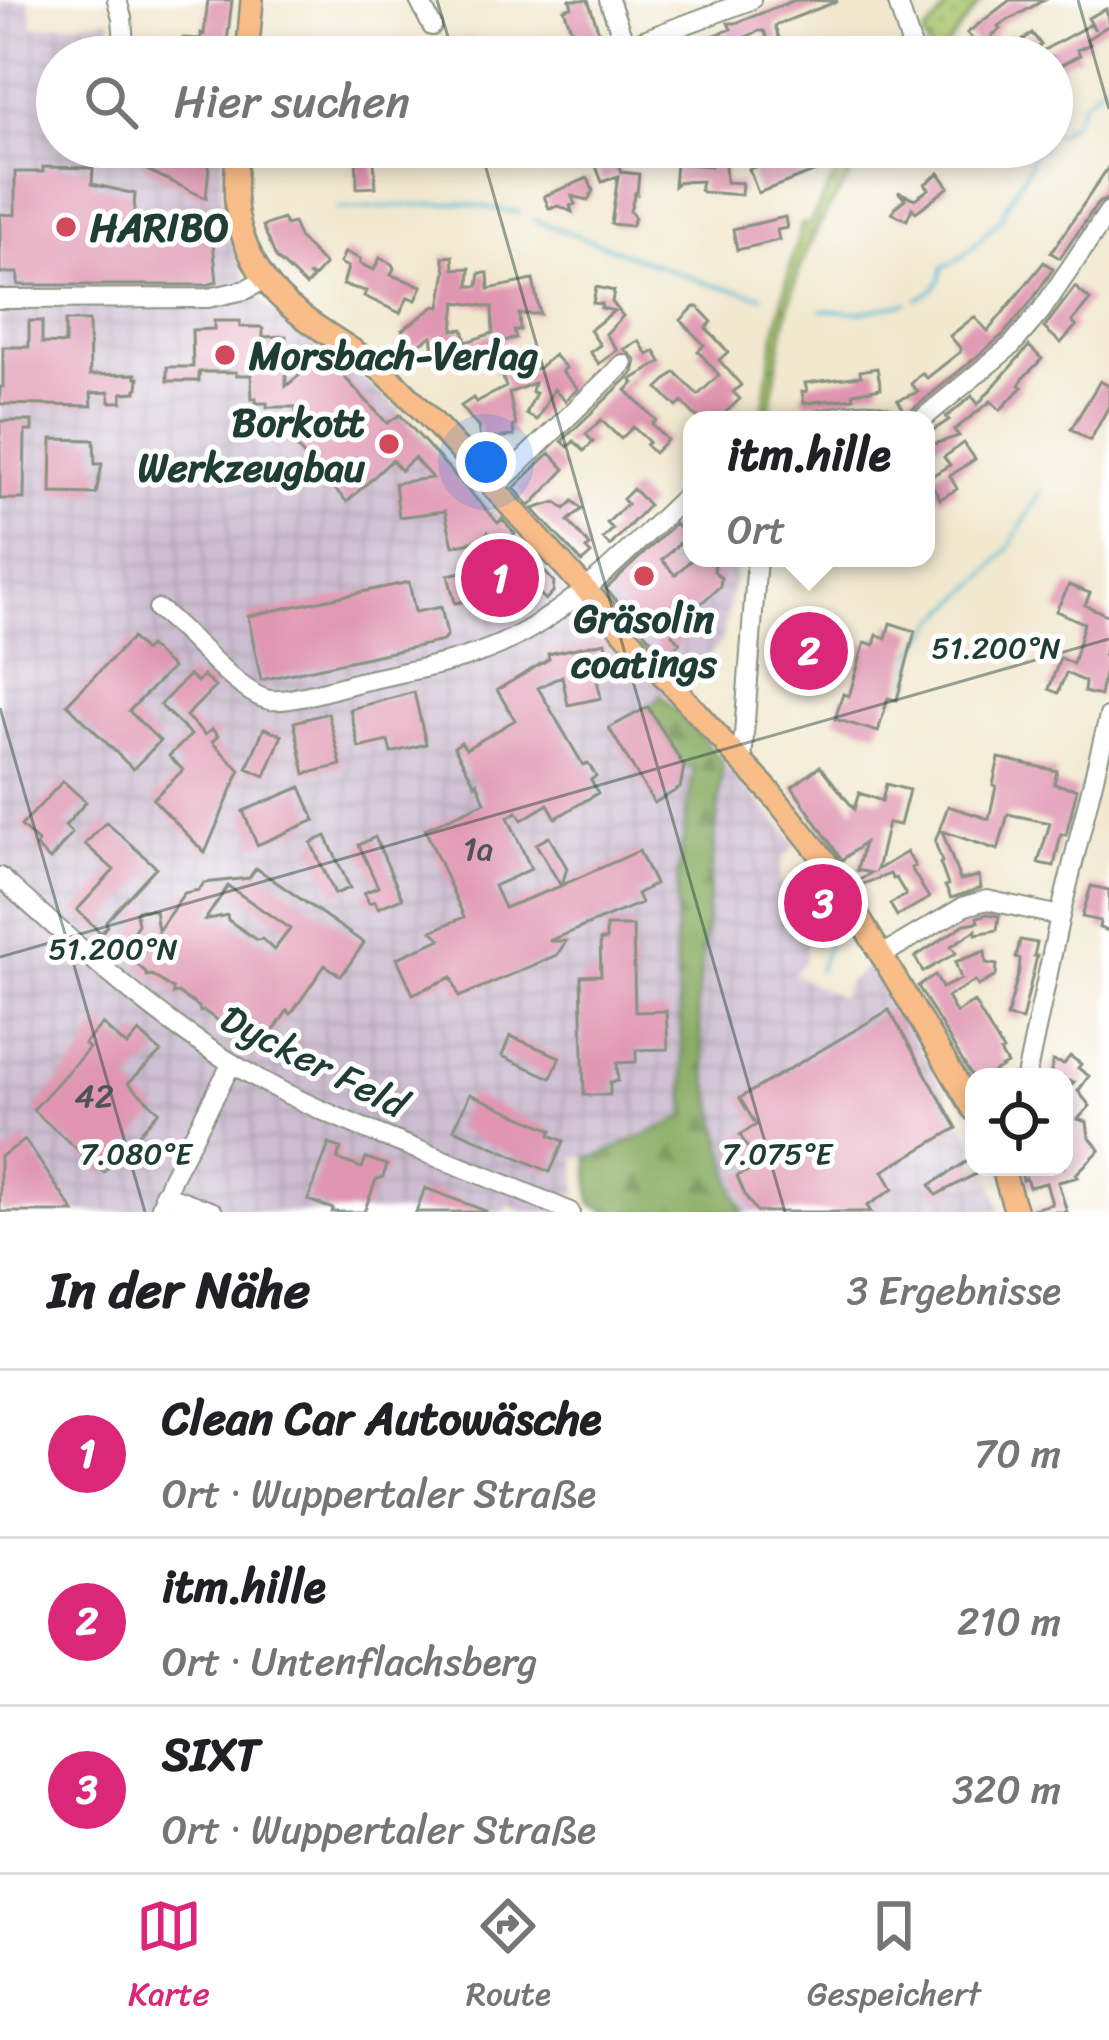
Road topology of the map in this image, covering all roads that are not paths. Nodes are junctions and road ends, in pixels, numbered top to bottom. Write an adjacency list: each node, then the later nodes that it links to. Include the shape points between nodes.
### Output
1 (117, 0): 8 (street)
2 (252, 0): 9 (main road)
3 (419, 0): 7 (street)
4 (608, 0): 10 (street)
5 (751, 0): 11 (street)
6 (898, 0): 12 (street)
7 (432, 26)
8 (123, 36)
9 (249, 36)
10 (622, 36)
11 (655, 36)
12 (909, 36)
13 (236, 168): 15 (main road, via 237,220)
14 (1109, 211): 18 (street, via 1012,345)
15 (265, 280): 16 (street, via 208,298); 19 (main road, via 394,382)
16 (0, 299)
17 (623, 364): 19 (street)
18 (932, 411)
19 (494, 488): 22 (main road)
20 (683, 498): 22 (street)
21 (756, 567): 25 (street)
22 (585, 590): 23 (street, via 480,652 273,701 238,682); 25 (main road)
23 (158, 609)
24 (1109, 716): 27 (street)
25 (742, 762): 28 (main road, via 824,859)
26 (0, 877): 29 (street, Dycker Feld, via 151,1009)
27 (1060, 916): 28 (street, via 987,900); 30 (street)
28 (882, 955): 31 (main road)
29 (232, 1063): 33 (street); 35 (street, Dycker Feld, via 354,1124)
30 (1028, 1068)
31 (965, 1094)
32 (1005, 1176): 36 (main road)
33 (161, 1203): 34 (street)
34 (213, 1212)
35 (571, 1212)
36 (1016, 1212)

